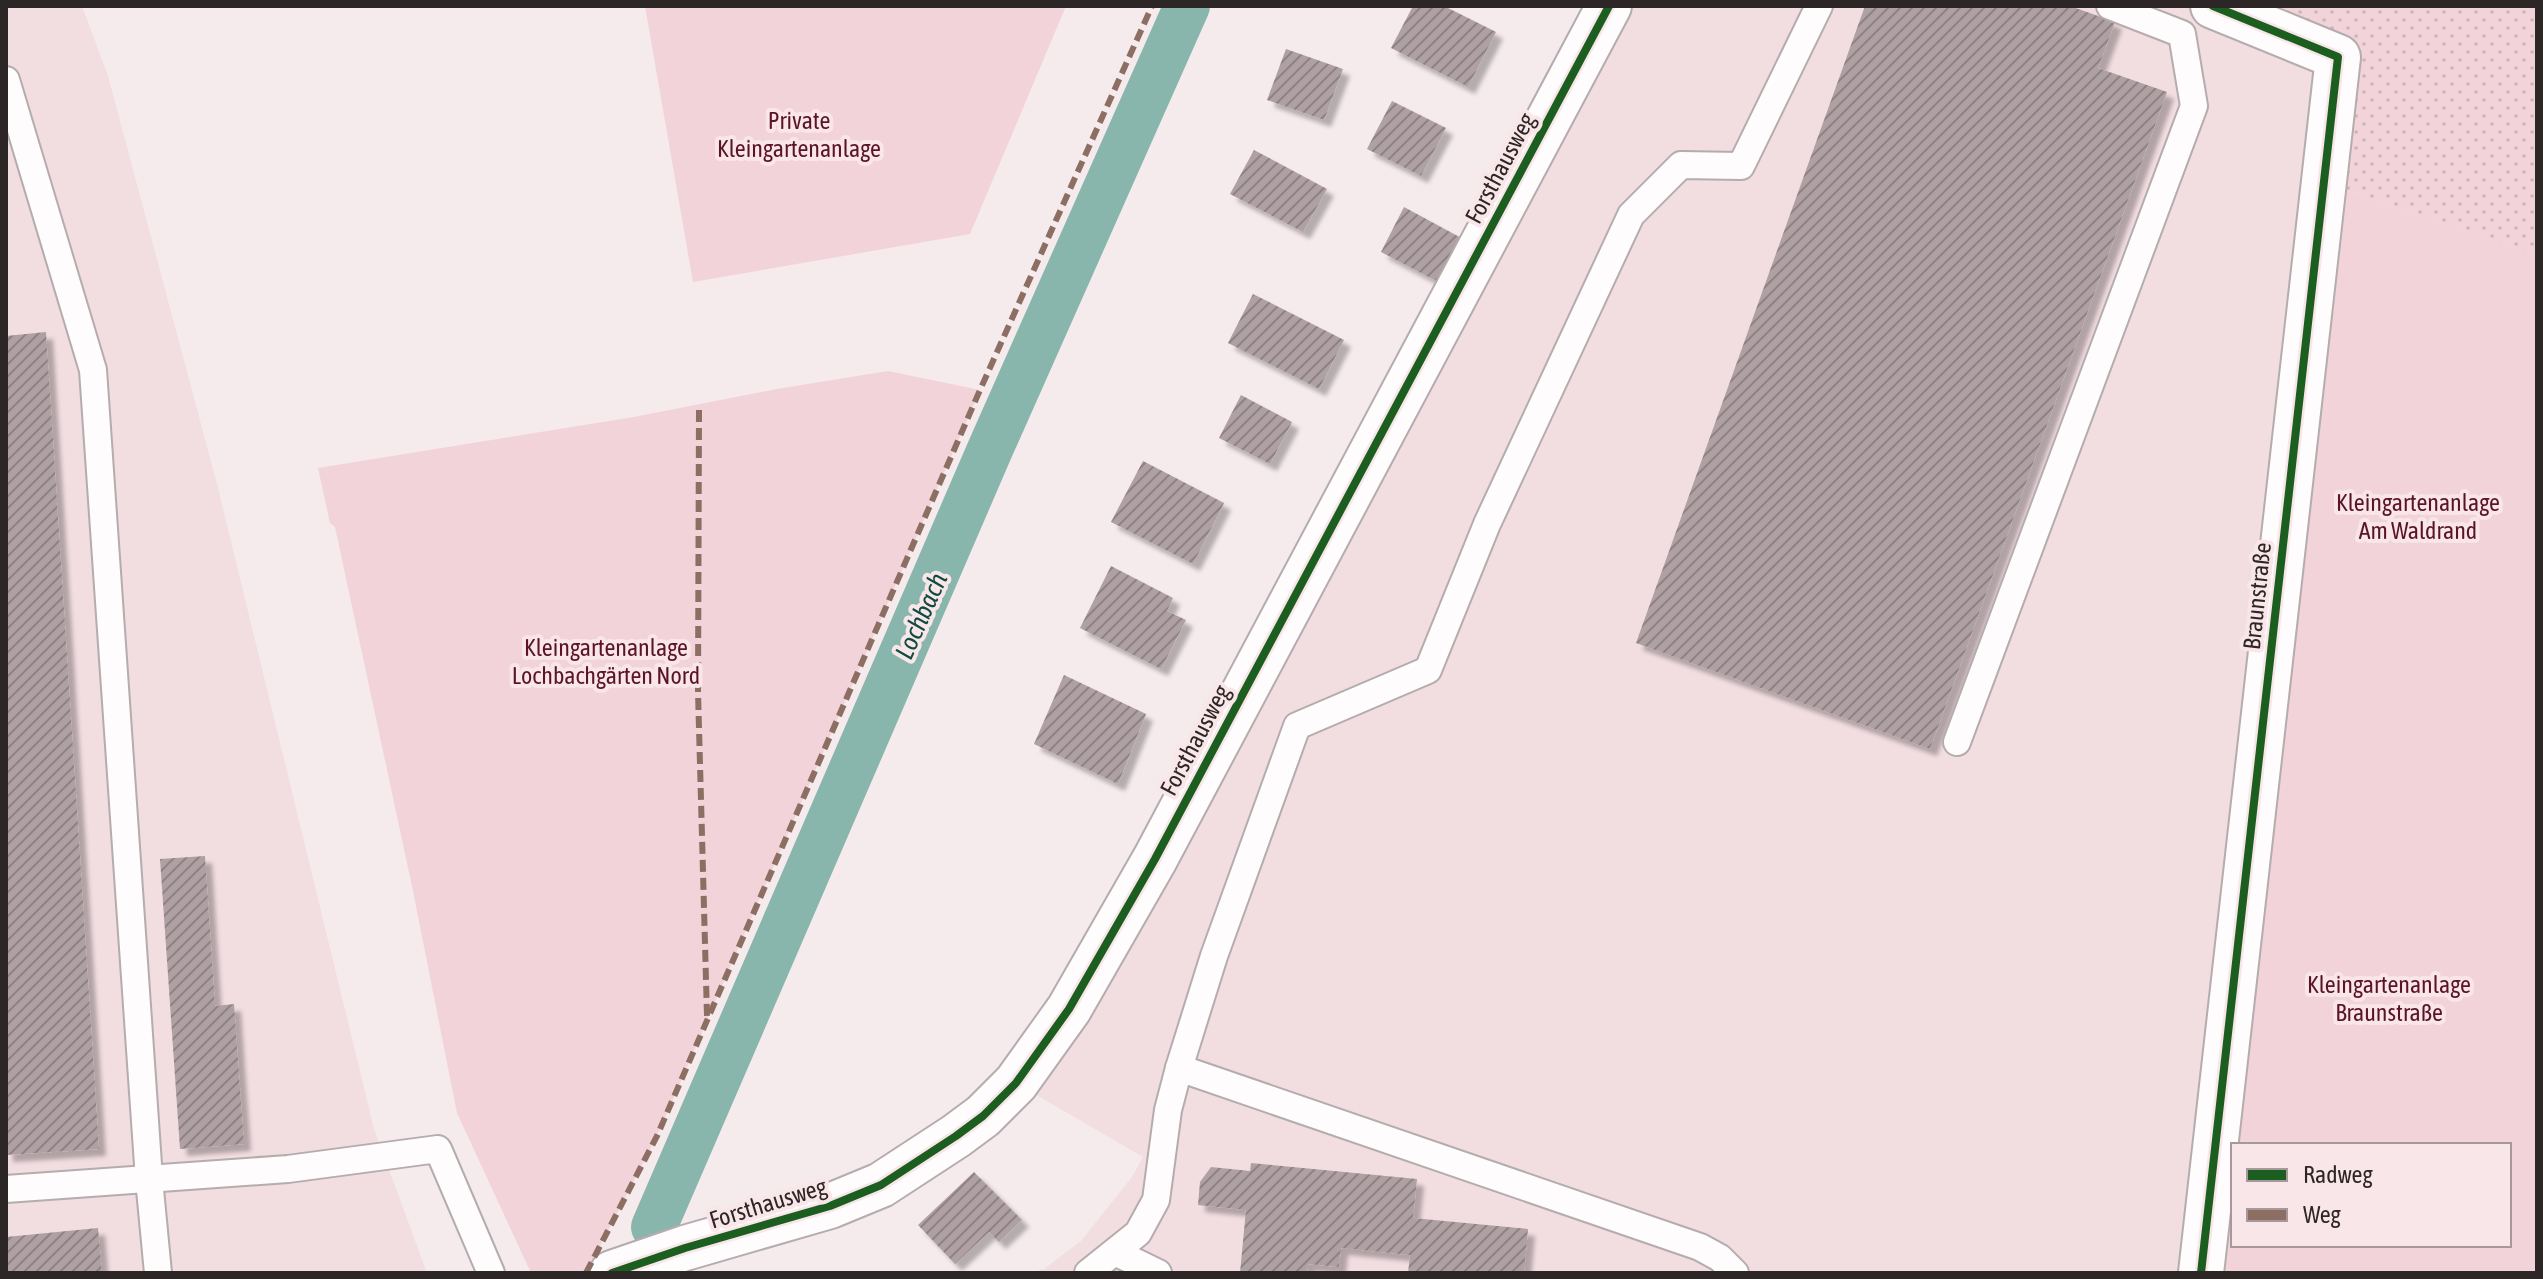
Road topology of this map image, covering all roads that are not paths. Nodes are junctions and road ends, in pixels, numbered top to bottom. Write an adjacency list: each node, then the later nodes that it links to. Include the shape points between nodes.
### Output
1 (1609, 6): 13 (street, Forsthausweg, via 1155,859 1069,1009 1016,1083 983,1116 881,1185 830,1206)
2 (1819, 6): 7 (lane, via 1741,166 1681,165 1631,215 1487,524 1428,670 1297,726)
3 (2110, 6): 6 (lane, via 2182,34 2194,106)
4 (2213, 6): 17 (street, Braunstraße, via 2338,57)
5 (6, 80): 8 (lane, via 93,370)
6 (1957, 742)
7 (1179, 1068): 10 (lane, via 1156,1200 1138,1233); 16 (lane, via 1700,1247)
8 (149, 1179): 9 (lane); 11 (lane); 12 (lane, via 288,1169 438,1149)
9 (6, 1189)
10 (1115, 1252): 14 (lane); 15 (lane)
11 (158, 1273)
12 (491, 1273)
13 (612, 1273)
14 (1088, 1273)
15 (1158, 1273)
16 (1735, 1273)
17 (2201, 1273)

